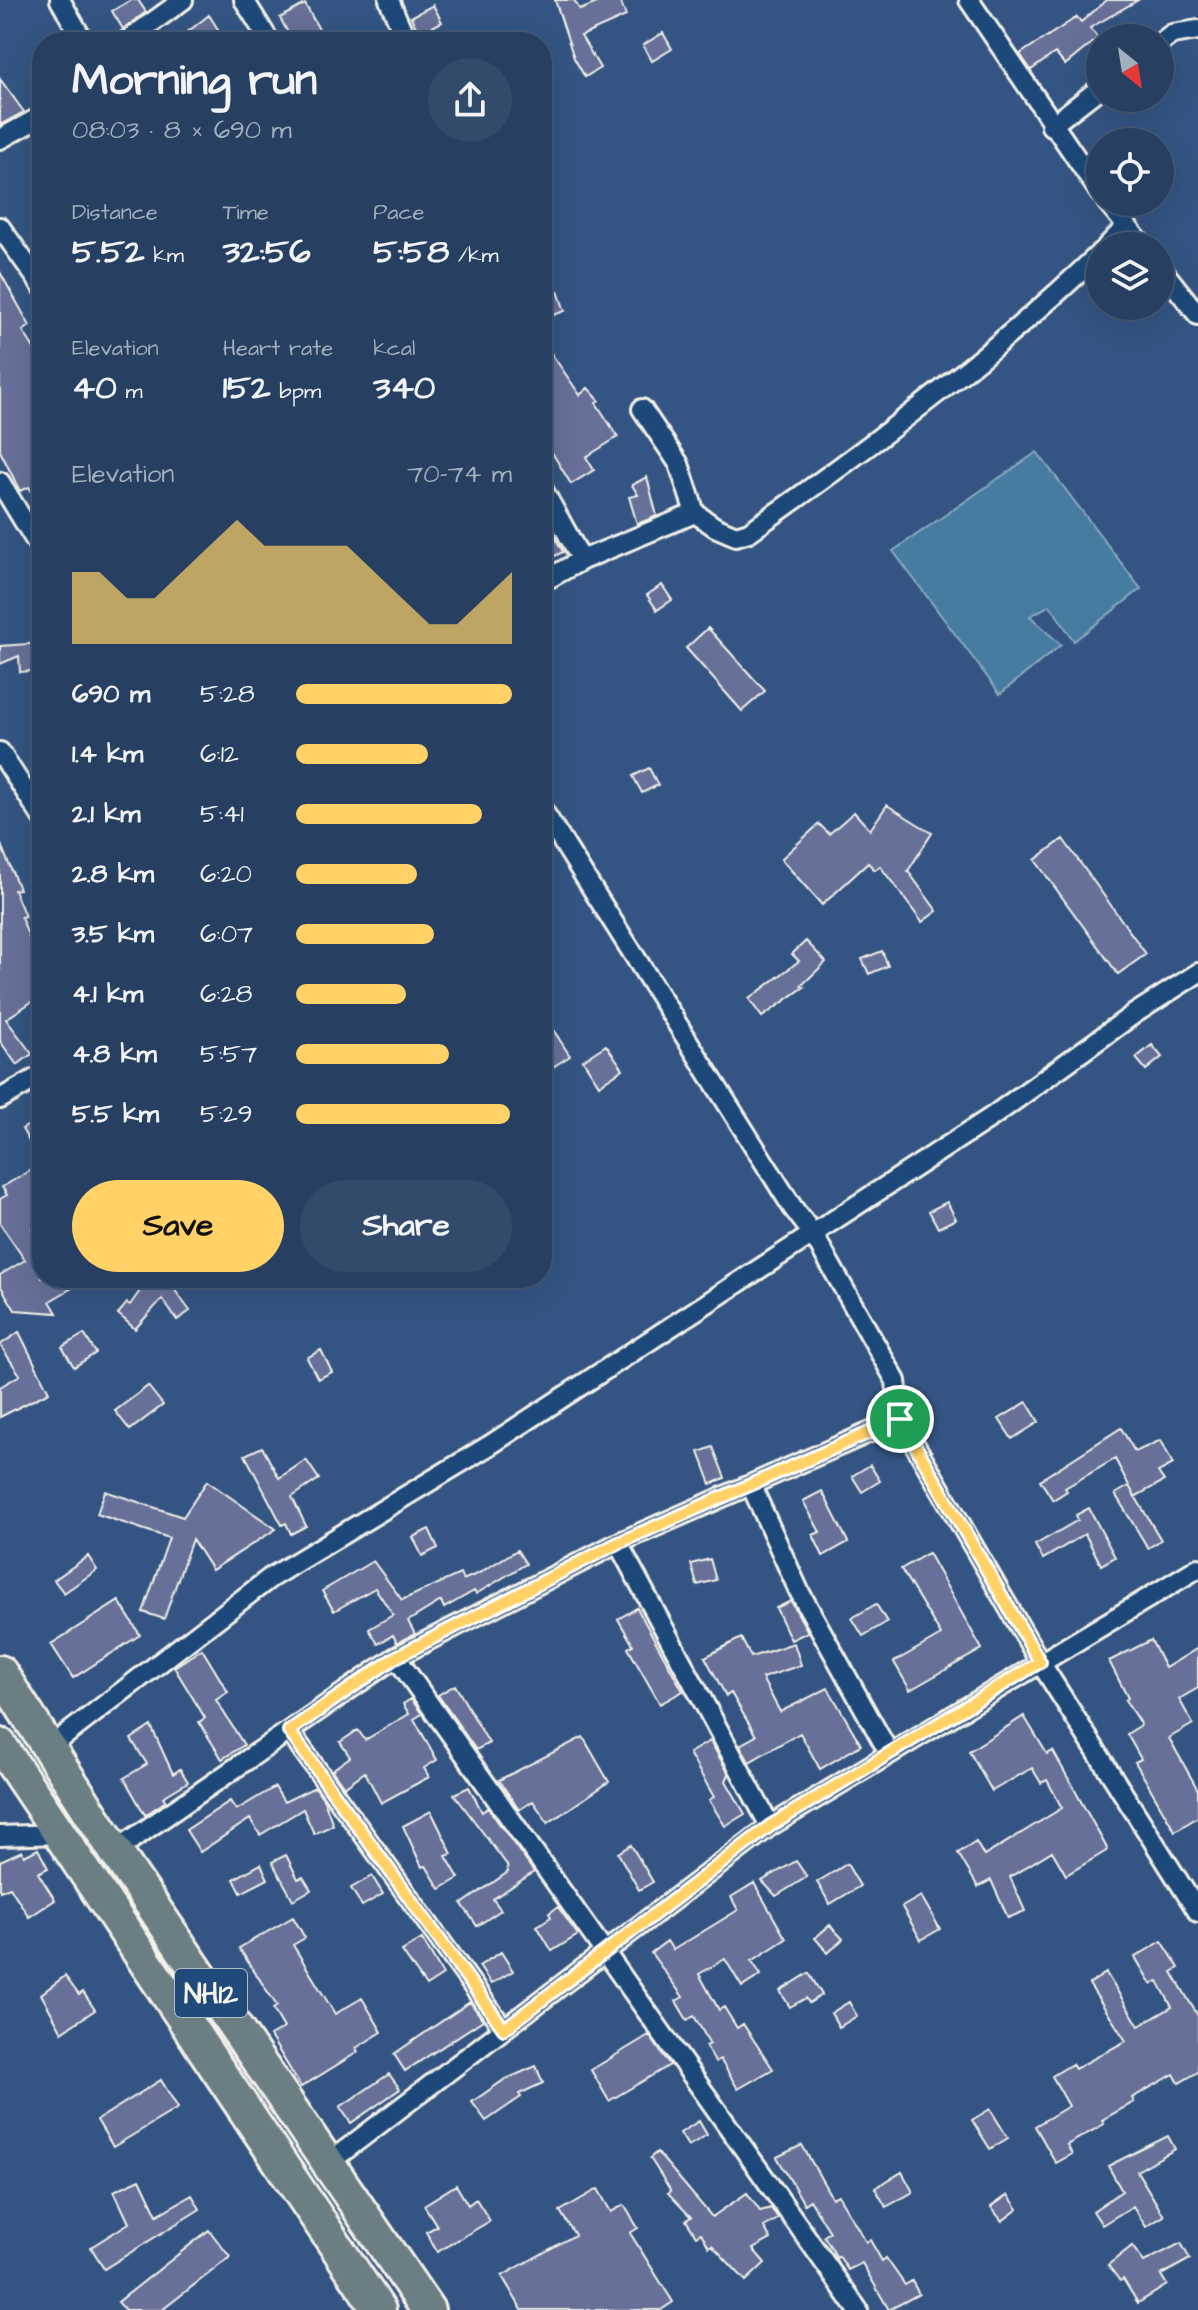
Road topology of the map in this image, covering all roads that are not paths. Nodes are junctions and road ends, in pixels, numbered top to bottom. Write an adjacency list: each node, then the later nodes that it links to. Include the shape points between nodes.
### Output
1 (60, 0): 7 (street)
2 (183, 0): 8 (street)
3 (244, 0): 9 (street)
4 (389, 0): 10 (street)
5 (969, 0): 14 (street)
6 (1198, 29): 11 (street)
7 (78, 32)
8 (139, 32)
9 (264, 32)
10 (403, 32)
11 (1174, 34)
12 (1086, 99): 14 (street)
13 (32, 121): 15 (street)
14 (1051, 126): 16 (street)
15 (0, 139)
16 (1086, 174)
17 (1119, 216): 18 (street)
18 (1127, 226): 20 (street); 21 (street)
19 (0, 227): 23 (street)
20 (1121, 232)
21 (1132, 232)
22 (1086, 266): 29 (street, via 841,467 749,532 736,536)
23 (32, 272)
24 (1174, 285): 25 (street)
25 (1198, 315)
26 (642, 409): 29 (street, via 679,464)
27 (0, 482): 30 (street)
28 (552, 506): 31 (street)
29 (695, 513): 31 (street)
30 (32, 535)
31 (582, 560): 32 (street)
32 (552, 576)
33 (0, 752): 34 (street)
34 (32, 802)
35 (552, 825): 39 (street)
36 (1198, 973): 39 (street)
37 (32, 1081): 38 (street)
38 (0, 1099)
39 (813, 1234): 40 (street, via 896,1381); 49 (street, via 490,1445 270,1578)
40 (900, 1419): 41 (street); 45 (street)
41 (751, 1485): 42 (street); 50 (street, via 799,1591)
42 (618, 1543): 44 (street); 51 (street)
43 (1198, 1568): 45 (street)
44 (396, 1657): 47 (street); 56 (street)
45 (1040, 1662): 50 (street); 55 (street)
46 (0, 1672): 49 (highway, NH12)
47 (289, 1731): 54 (street); 57 (street)
48 (0, 1745): 52 (highway, NH12)
49 (50, 1747): 54 (highway, NH12)
50 (889, 1753): 51 (street)
51 (770, 1826): 56 (street)
52 (60, 1834): 53 (street); 59 (highway, NH12)
53 (0, 1836)
54 (115, 1851): 58 (highway, NH12)
55 (1198, 1912)
56 (604, 1952): 57 (street); 61 (street)
57 (504, 2029): 58 (street)
58 (327, 2164): 60 (highway, NH12)
59 (379, 2310)
60 (428, 2310)
61 (858, 2310)

